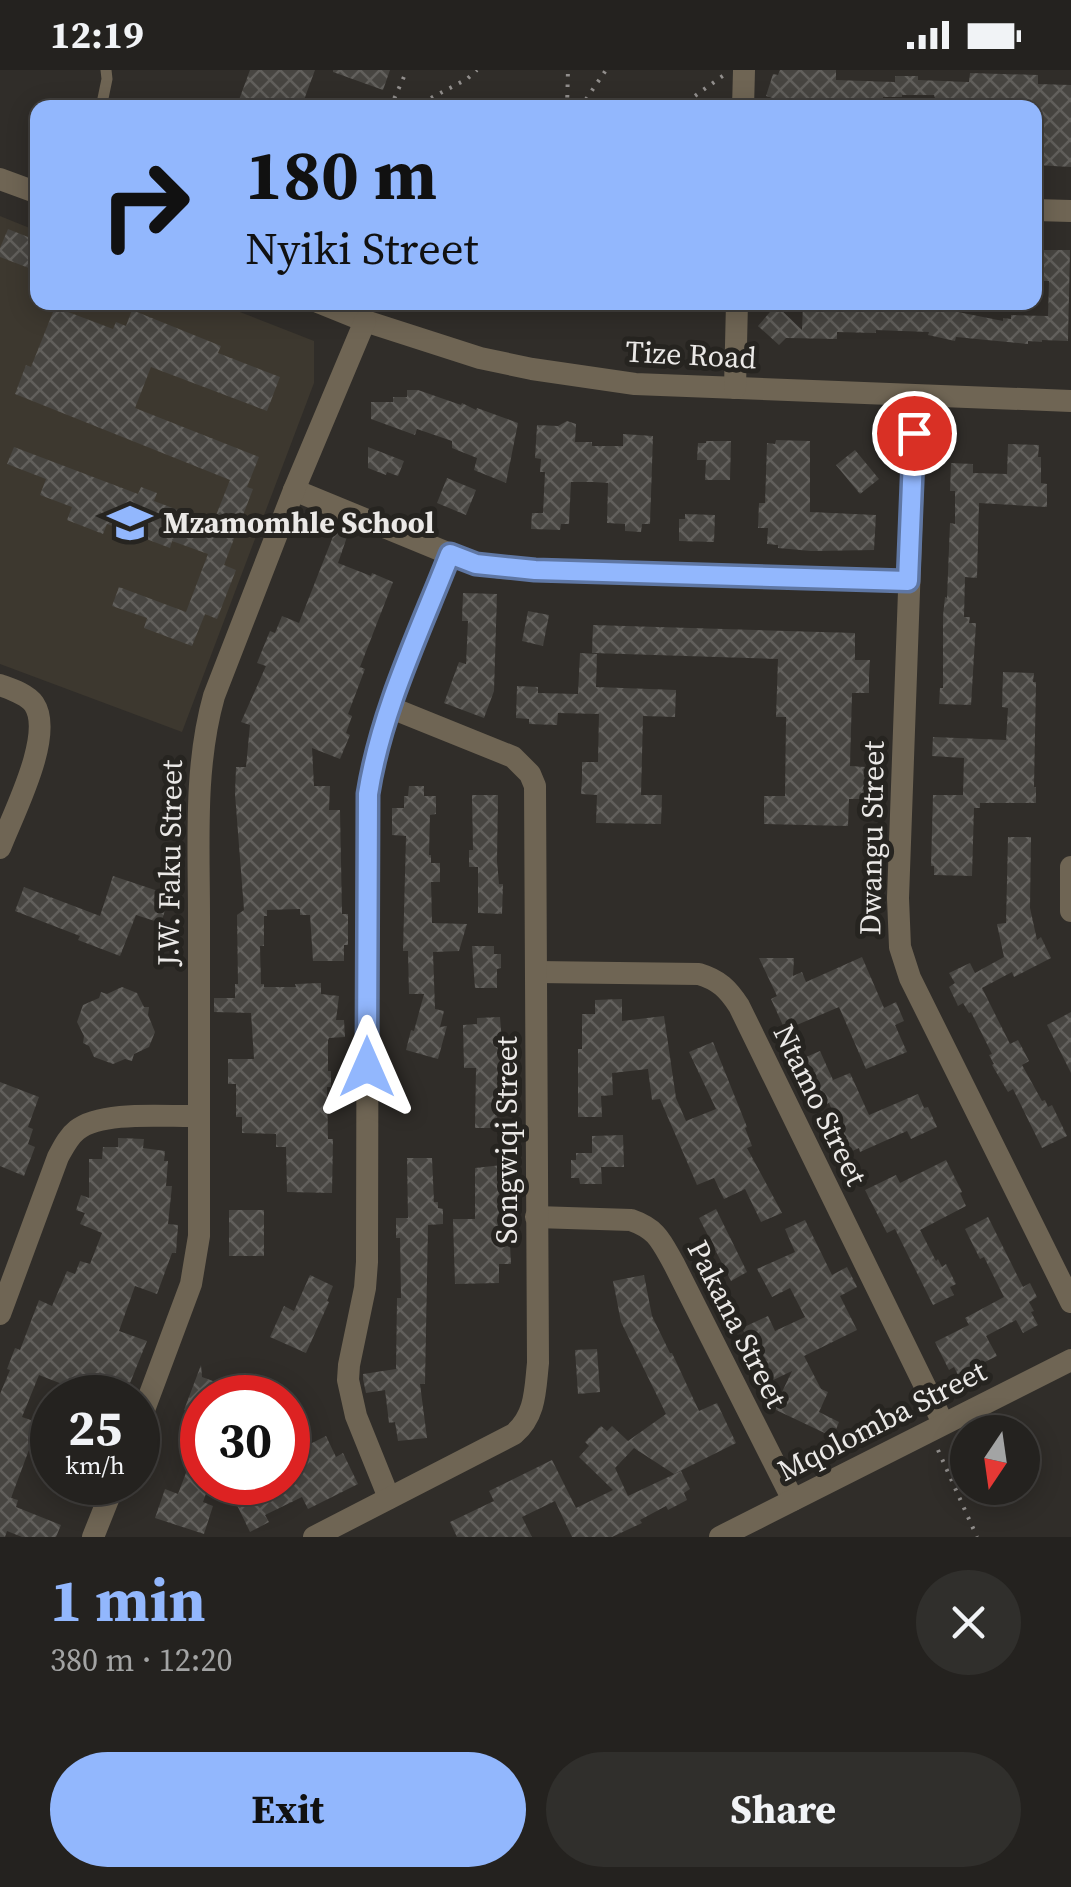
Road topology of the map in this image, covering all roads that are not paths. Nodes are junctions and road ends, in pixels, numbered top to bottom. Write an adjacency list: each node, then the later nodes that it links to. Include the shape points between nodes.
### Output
1 (106, 70): 3 (lane)
2 (744, 70): 4 (street)
3 (103, 100)
4 (743, 100)
5 (0, 179): 6 (street)
6 (30, 190)
7 (1042, 210): 8 (street)
8 (1071, 211)
9 (338, 310): 11 (street, Tize Road)
10 (738, 310): 12 (street)
11 (365, 321): 12 (street, Tize Road, via 532,369 636,384); 15 (street, J.W. Faku Street)
12 (735, 388): 13 (street, Tize Road)
13 (916, 396): 14 (street, Tize Road); 17 (street, Dwangu Street)
14 (1071, 402)
15 (294, 490): 16 (street); 24 (street, J.W. Faku Street, via 214,696 202,746)
16 (450, 554): 17 (street, via 476,564 535,570); 19 (street)
17 (908, 581): 26 (street, Dwangu Street, via 900,947)
18 (0, 685): 20 (street, via 34,704 40,730)
19 (389, 708): 23 (street, Songwiqi Street, via 496,748 530,774 536,786); 31 (street, via 368,794 366,1262 348,1365 356,1416)
20 (0, 848)
21 (1071, 867): 22 (street)
22 (1071, 910)
23 (537, 972): 25 (street, Songwiqi Street); 30 (street, Ntamo Street, via 699,974 728,990)
24 (198, 1116): 27 (street, via 118,1118 78,1129 58,1157); 29 (street, J.W. Faku Street, via 197,1257)
25 (536, 1216): 31 (street, Songwiqi Street, via 538,1363 529,1418 514,1434); 32 (street, Pakana Street, via 630,1220 656,1233)
26 (1071, 1302)
27 (0, 1314)
28 (1071, 1360): 30 (street, Mqolomba Street)
29 (157, 1375)
30 (936, 1427): 32 (street, Mqolomba Street)
31 (388, 1498): 35 (street, Songwiqi Street)
32 (793, 1500): 36 (street, Mqolomba Street)
33 (106, 1505): 34 (street)
34 (93, 1537)
35 (314, 1537)
36 (720, 1537)

